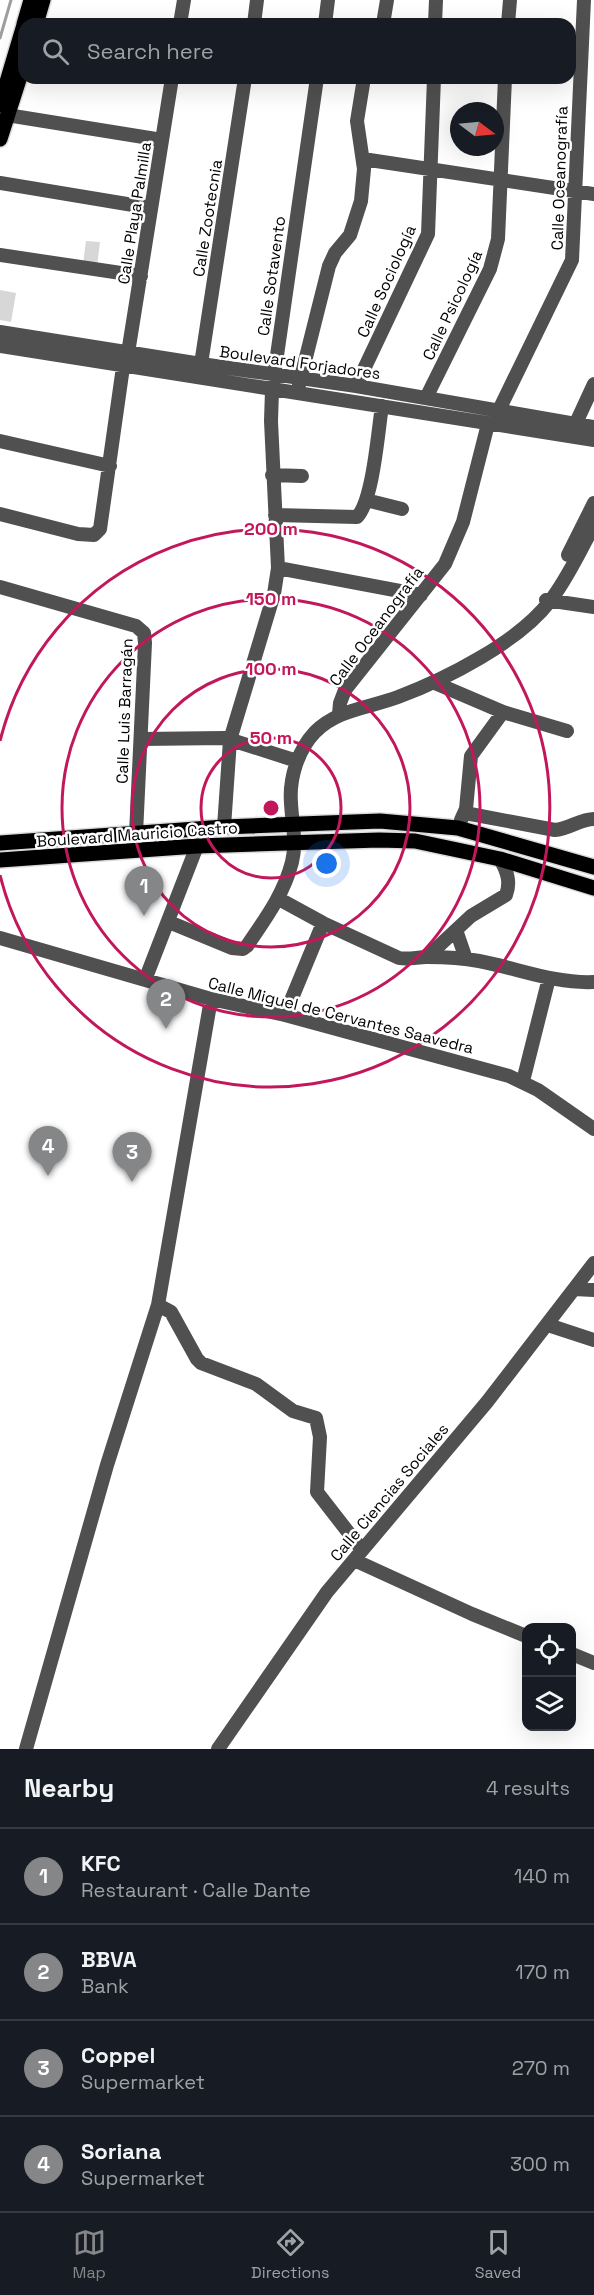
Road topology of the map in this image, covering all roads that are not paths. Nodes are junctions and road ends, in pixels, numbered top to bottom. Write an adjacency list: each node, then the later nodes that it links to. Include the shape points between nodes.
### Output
1 (31, 0): 11 (main road)
2 (43, 0): 12 (main road)
3 (169, 0): 10 (street)
4 (257, 0): 14 (street)
5 (328, 0): 15 (street)
6 (387, 0): 16 (street)
7 (436, 0): 17 (street)
8 (510, 0): 18 (street)
9 (584, 0): 34 (street, Calle Oceanografía)
10 (184, 1): 13 (street)
11 (26, 18)
12 (38, 18)
13 (181, 18)
14 (255, 18)
15 (326, 18)
16 (384, 18)
17 (435, 18)
18 (508, 18)
19 (18, 57): 27 (main road)
20 (18, 77): 27 (main road)
21 (171, 84): 29 (street, Calle Playa Palmilla)
22 (244, 84): 42 (street, Calle Zootecnia)
23 (316, 84): 44 (street, Calle Sotavento)
24 (363, 84): 30 (street, via 357,121)
25 (434, 84): 31 (street, Calle Sociología)
26 (505, 84): 32 (street, Calle Psicología)
27 (4, 110): 28 (main road); 29 (street)
28 (0, 139)
29 (162, 140): 36 (street, Calle Playa Palmilla)
30 (363, 159): 31 (street); 45 (street, via 358,215 350,235 331,260)
31 (431, 170): 32 (street); 47 (street, Calle Sociología, via 428,234)
32 (499, 180): 34 (street); 50 (street, Calle Psicología, via 495,255)
33 (0, 183): 36 (street)
34 (574, 191): 35 (street); 52 (street, Calle Oceanografía, via 572,260)
35 (594, 194)
36 (151, 208): 38 (street, Calle Playa Palmilla)
37 (0, 255): 38 (street)
38 (141, 276): 41 (street, Calle Playa Palmilla)
39 (0, 332): 41 (street, Boulevard Forjadores)
40 (0, 346): 43 (street, Boulevard Forjadores)
41 (129, 352): 42 (street, Boulevard Forjadores)
42 (201, 364): 44 (street, Boulevard Forjadores)
43 (123, 367): 48 (street, Boulevard Forjadores); 58 (street)
44 (274, 375): 45 (street, Boulevard Forjadores); 48 (street, Calle Sotavento)
45 (300, 378): 47 (street, Boulevard Forjadores); 49 (street)
46 (594, 384): 53 (street)
47 (356, 386): 50 (street, Boulevard Forjadores)
48 (272, 390): 49 (street, Boulevard Forjadores); 59 (street, Calle Sotavento)
49 (297, 393): 51 (street, Boulevard Forjadores)
50 (426, 398): 52 (street, Boulevard Forjadores)
51 (382, 405): 54 (street, Boulevard Forjadores); 61 (street)
52 (498, 412): 53 (street, Boulevard Forjadores)
53 (576, 423): 55 (street, Boulevard Forjadores)
54 (488, 424): 56 (street, Boulevard Forjadores); 69 (street, Calle Oceanografía, via 454,544 445,564)
55 (594, 427)
56 (594, 440)
57 (0, 441): 58 (street)
58 (110, 466): 64 (street, via 100,529 94,535)
59 (272, 475): 60 (street); 65 (street, Calle Sotavento)
60 (302, 476)
61 (366, 500): 63 (street); 65 (street, via 362,512 351,518)
62 (594, 503): 70 (street)
63 (402, 509)
64 (0, 514)
65 (275, 515): 67 (street, Calle Sotavento)
66 (594, 526): 70 (street)
67 (278, 568): 69 (street); 77 (street, Calle Sotavento, via 274,594)
68 (0, 587): 76 (street, Calle Luis Barragán, via 141,629 145,643)
69 (421, 595): 74 (street, Calle Oceanografía, via 345,690)
70 (548, 600): 71 (street); 72 (street, via 539,613 501,643)
71 (594, 607)
72 (435, 683): 73 (street); 74 (street, via 387,702)
73 (503, 712): 75 (street); 79 (street, via 471,756)
74 (339, 714): 78 (street, via 317,730)
75 (567, 731)
76 (141, 739): 77 (street); 84 (street, Calle Luis Barragán)
77 (230, 740): 78 (street); 82 (street, Calle Sotavento)
78 (297, 760): 81 (street, via 290,797)
79 (465, 813): 80 (street, via 555,830); 83 (street)
80 (594, 819)
81 (293, 825): 82 (main road, Boulevard Mauricio Castro); 83 (main road, Boulevard Mauricio Castro, via 380,821); 86 (street)
82 (224, 827): 84 (main road, Boulevard Mauricio Castro)
83 (458, 828): 90 (main road, Boulevard Mauricio Castro)
84 (136, 834): 85 (main road, Boulevard Mauricio Castro)
85 (0, 843)
86 (295, 843): 87 (main road, Boulevard Mauricio Castro); 89 (main road, Boulevard Mauricio Castro, via 415,841); 92 (street)
87 (197, 846): 88 (main road, Boulevard Mauricio Castro); 93 (street)
88 (0, 860)
89 (500, 860): 91 (main road, Boulevard Mauricio Castro); 95 (street, via 508,874 506,895)
90 (594, 867)
91 (594, 888)
92 (279, 899): 93 (street, via 243,950); 94 (street)
93 (169, 922): 100 (street)
94 (323, 923): 97 (street, via 391,955 408,960); 103 (street)
95 (456, 930): 97 (street); 98 (street)
96 (0, 938): 100 (street, Calle Miguel de Cervantes Saavedra)
97 (427, 957): 98 (street)
98 (466, 959): 99 (street)
99 (549, 978): 101 (street); 104 (street)
100 (145, 980): 102 (street, Calle Miguel de Cervantes Saavedra)
101 (594, 982)
102 (211, 999): 103 (street, Calle Miguel de Cervantes Saavedra); 109 (street)
103 (285, 1015): 104 (street, Calle Miguel de Cervantes Saavedra)
104 (523, 1081): 105 (street, Calle Miguel de Cervantes Saavedra)
105 (594, 1129)
106 (594, 1263): 107 (street, Calle Ciencias Sociales)
107 (574, 1289): 108 (street); 110 (street, Calle Ciencias Sociales)
108 (594, 1290)
109 (159, 1305): 112 (street, via 171,1312 201,1363 256,1384 293,1411 316,1418 320,1437 317,1492); 117 (street, via 107,1465)
110 (548, 1325): 111 (street); 112 (street, Calle Ciencias Sociales)
111 (594, 1340)
112 (358, 1555): 113 (street, via 472,1614); 116 (street, Calle Ciencias Sociales, via 327,1592)
113 (522, 1634)
114 (576, 1656): 115 (street)
115 (594, 1663)
116 (224, 1747)
117 (26, 1749)

